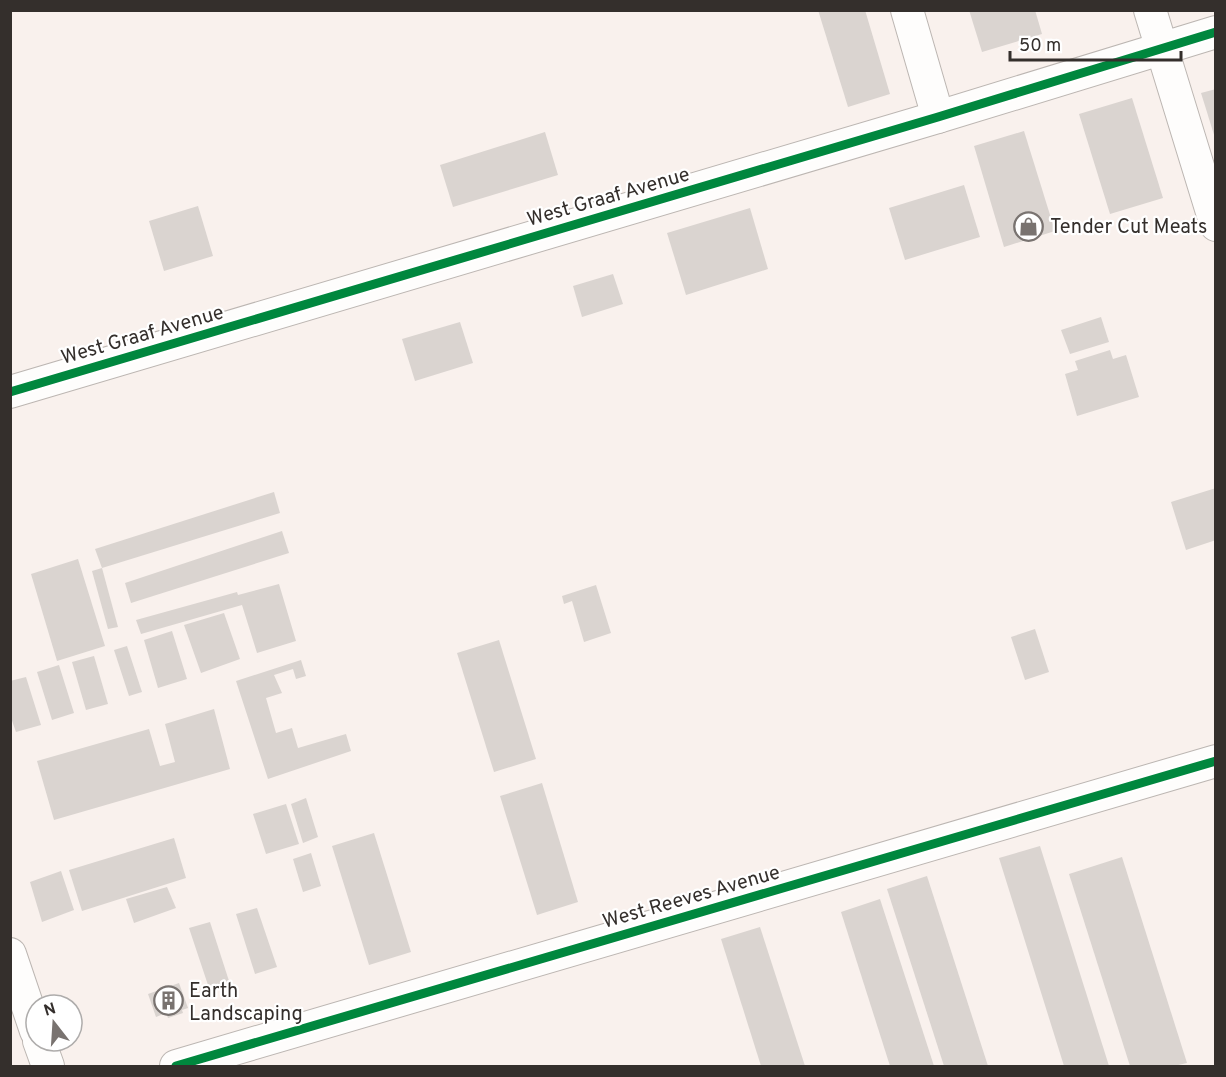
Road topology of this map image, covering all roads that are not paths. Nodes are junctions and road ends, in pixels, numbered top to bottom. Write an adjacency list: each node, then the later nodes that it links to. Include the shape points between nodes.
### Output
1 (907, 10): 5 (street)
2 (1150, 10): 4 (street)
3 (1215, 32): 4 (street, West Graaf Avenue)
4 (1162, 49): 5 (street, West Graaf Avenue); 6 (street)
5 (938, 117): 7 (street, West Graaf Avenue)
6 (1215, 225)
7 (10, 392)
8 (1215, 761): 11 (street, West Reeves Avenue)
9 (10, 954): 10 (street)
10 (24, 995)
11 (176, 1066)

